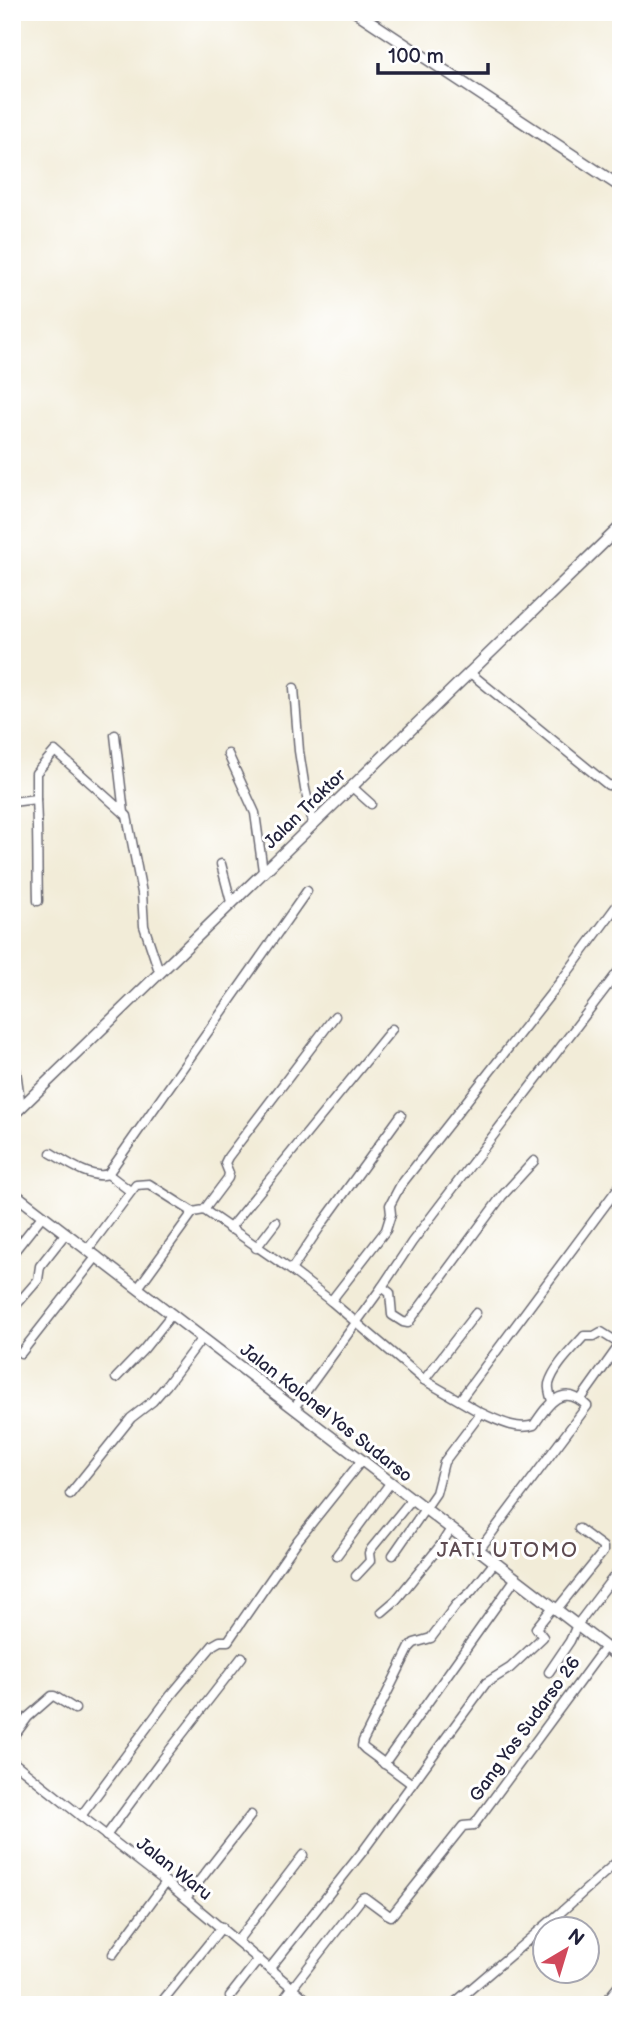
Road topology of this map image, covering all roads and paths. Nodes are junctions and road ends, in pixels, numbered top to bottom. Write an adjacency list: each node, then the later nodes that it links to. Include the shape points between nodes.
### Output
1 (356, 12): 2 (street)
2 (621, 187)
3 (621, 526): 4 (street, Jalan Traktor)
4 (469, 672): 8 (street, Jalan Traktor); 9 (street, via 608,785)
5 (294, 688): 14 (street, via 299,751)
6 (115, 735): 13 (street)
7 (228, 754): 16 (street, via 254,813)
8 (351, 786): 12 (street); 14 (street, Jalan Traktor)
9 (621, 788)
10 (36, 799): 11 (street); 13 (street, via 36,773 55,751); 18 (street)
11 (12, 802)
12 (370, 804)
13 (124, 813): 22 (street, via 142,893 144,926)
14 (313, 823): 16 (street, Jalan Traktor)
15 (221, 864): 20 (street)
16 (263, 871): 20 (street, Jalan Traktor)
17 (307, 891): 31 (street)
18 (38, 901)
19 (621, 901): 48 (street, via 400,1186 390,1205 386,1230)
20 (231, 902): 22 (street, Jalan Traktor)
21 (621, 968): 46 (street)
22 (159, 971): 26 (street, Jalan Traktor)
23 (335, 1016): 35 (street, via 228,1157 228,1178)
24 (392, 1029): 39 (street)
25 (12, 1042): 26 (street)
26 (21, 1107): 27 (street, Jalan Traktor)
27 (12, 1115)
28 (401, 1115): 45 (street)
29 (51, 1153): 31 (street, via 88,1172)
30 (534, 1161): 46 (street, via 502,1196 408,1323 392,1315 390,1293)
31 (108, 1174): 33 (street)
32 (621, 1184): 59 (street)
33 (130, 1191): 36 (street, via 136,1185 149,1184); 42 (street)
34 (12, 1192): 37 (street, Jalan Kolonel Yos Sudarso)
35 (204, 1210): 36 (street); 39 (street)
36 (194, 1212): 47 (street)
37 (43, 1215): 40 (street, Jalan Kolonel Yos Sudarso); 43 (street)
38 (276, 1222): 41 (street)
39 (229, 1229): 41 (street)
40 (66, 1233): 42 (street, Jalan Kolonel Yos Sudarso); 49 (street)
41 (256, 1248): 45 (street)
42 (88, 1250): 44 (street, Jalan Kolonel Yos Sudarso)
43 (12, 1254)
44 (97, 1256): 47 (street, Jalan Kolonel Yos Sudarso); 55 (street)
45 (291, 1270): 48 (street)
46 (382, 1287): 52 (street)
47 (138, 1288): 51 (street, Jalan Kolonel Yos Sudarso)
48 (331, 1301): 52 (street)
49 (12, 1310)
50 (476, 1313): 57 (street)
51 (172, 1314): 53 (street, Jalan Kolonel Yos Sudarso); 56 (street)
52 (356, 1322): 57 (street); 61 (street)
53 (202, 1338): 61 (street, Jalan Kolonel Yos Sudarso); 65 (street, via 166,1386 131,1418)
54 (620, 1343): 58 (street); 60 (street, via 601,1332 584,1336 549,1384)
55 (21, 1353)
56 (116, 1378)
57 (424, 1380): 59 (street)
58 (580, 1399): 60 (street, via 566,1395); 70 (street, via 587,1406)
59 (460, 1401): 62 (street)
60 (552, 1401): 62 (street, via 530,1427)
61 (294, 1408): 63 (street, Jalan Kolonel Yos Sudarso)
62 (481, 1413): 67 (street, via 444,1462 438,1490)
63 (362, 1460): 64 (street, Jalan Kolonel Yos Sudarso); 91 (street, via 298,1540 228,1641 214,1645 171,1695)
64 (391, 1482): 66 (street, Jalan Kolonel Yos Sudarso); 71 (street)
65 (70, 1494)
66 (412, 1499): 67 (street, Jalan Kolonel Yos Sudarso); 75 (street, via 371,1549 370,1561)
67 (425, 1509): 68 (street, Jalan Kolonel Yos Sudarso); 72 (street)
68 (451, 1529): 70 (street, Jalan Kolonel Yos Sudarso); 78 (street)
69 (579, 1529): 77 (street, via 603,1547 603,1552)
70 (479, 1550): 73 (street, Jalan Kolonel Yos Sudarso)
71 (337, 1555)
72 (393, 1555)
73 (495, 1562): 76 (street, Jalan Kolonel Yos Sudarso); 88 (street, via 430,1638 410,1647 362,1746)
74 (621, 1567): 79 (street)
75 (356, 1576)
76 (516, 1578): 77 (street, Jalan Kolonel Yos Sudarso); 88 (street)
77 (555, 1608): 79 (street, Jalan Kolonel Yos Sudarso); 89 (street, via 536,1628 542,1637 510,1668 486,1683)
78 (382, 1612)
79 (577, 1625): 81 (street, Jalan Kolonel Yos Sudarso); 84 (street)
80 (621, 1636): 81 (street, Gang Yos Sudarso 26)
81 (607, 1649): 83 (street, Jalan Kolonel Yos Sudarso); 103 (street, Gang Yos Sudarso 26, via 474,1825 463,1826 391,1916 364,1897)
82 (242, 1657): 92 (street)
83 (621, 1659)
84 (549, 1672)
85 (75, 1709): 86 (street, via 52,1696)
86 (12, 1739)
87 (12, 1761): 91 (street, Jalan Waru)
88 (384, 1764): 89 (street)
89 (412, 1784): 101 (street)
90 (251, 1815): 96 (street)
91 (81, 1816): 92 (street, Jalan Waru)
92 (106, 1836): 95 (street, Jalan Waru)
93 (303, 1855): 98 (street)
94 (621, 1858): 108 (street)
95 (166, 1882): 96 (street, Jalan Waru); 99 (street)
96 (186, 1898): 97 (street, Jalan Waru)
97 (222, 1927): 98 (street, Jalan Waru); 105 (street)
98 (238, 1940): 100 (street, Jalan Waru)
99 (113, 1954)
100 (259, 1959): 101 (street, Jalan Waru); 104 (street)
101 (270, 1968): 103 (street, Jalan Waru)
102 (621, 1983): 109 (street)
103 (293, 1989): 106 (street); 107 (street, Jalan Waru)
104 (230, 1996)
105 (164, 1999)
106 (279, 2005)
107 (313, 2005)
108 (452, 2005)
109 (603, 2005)

